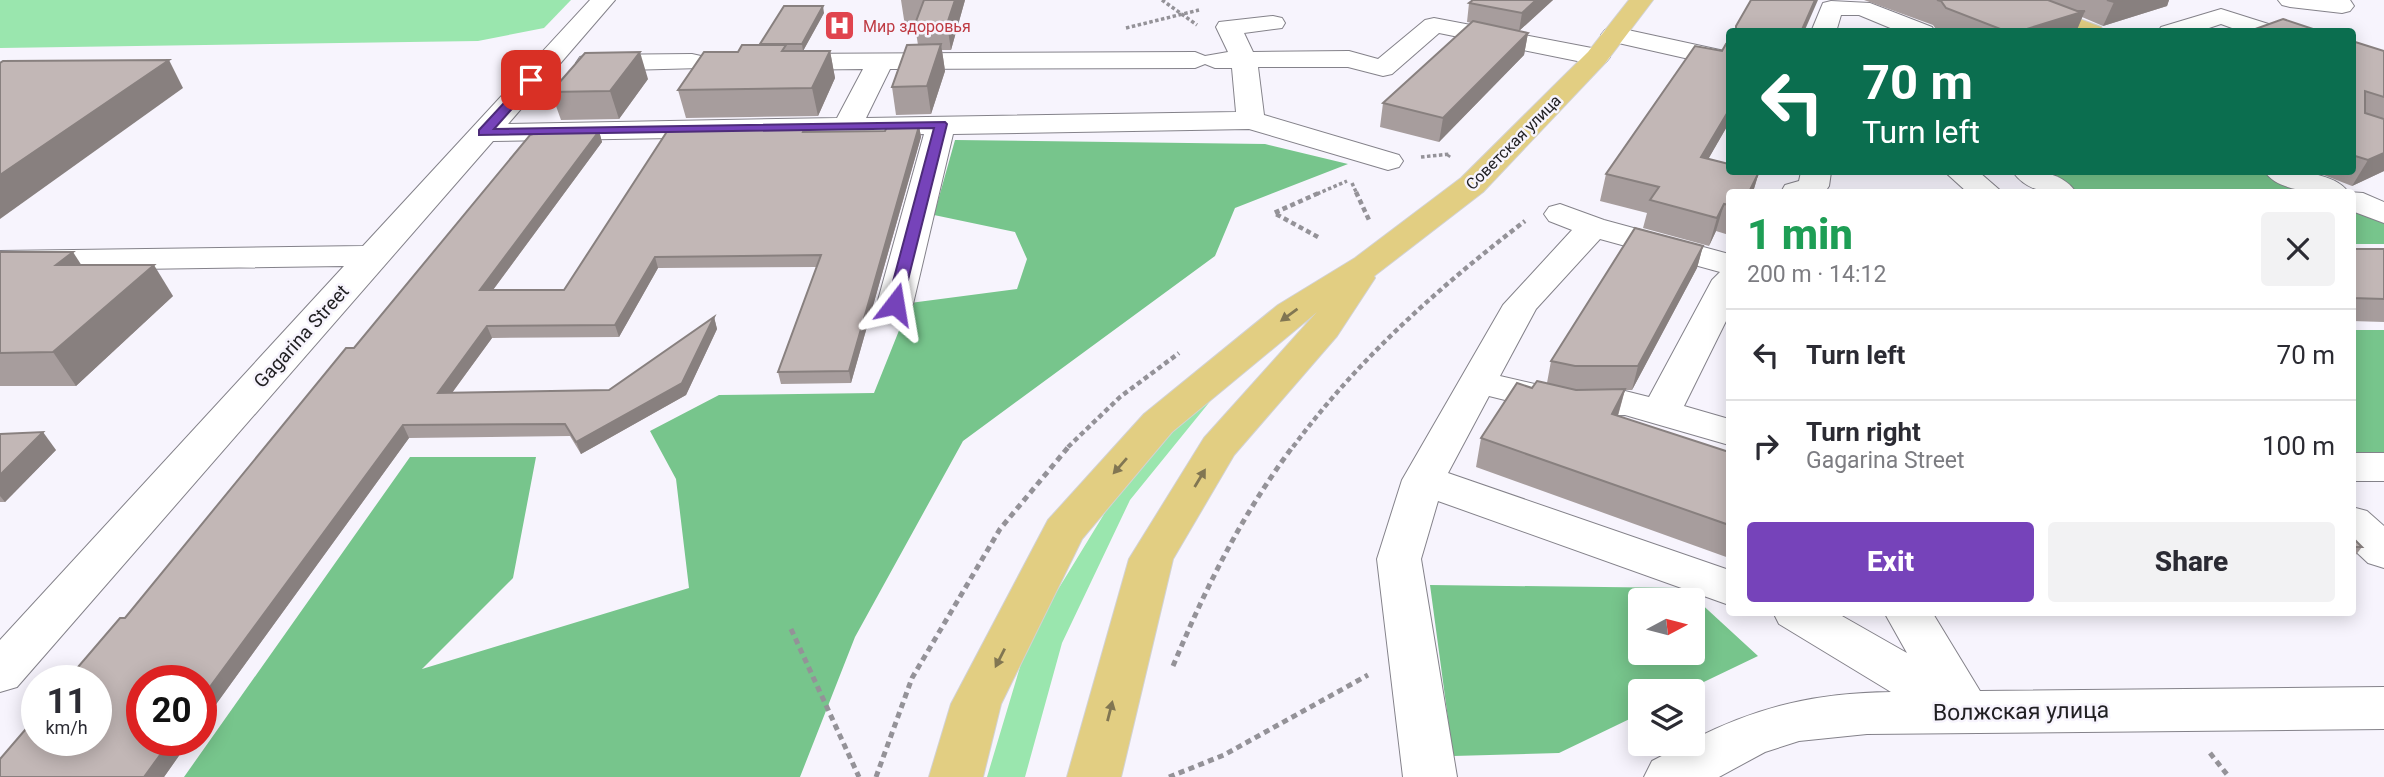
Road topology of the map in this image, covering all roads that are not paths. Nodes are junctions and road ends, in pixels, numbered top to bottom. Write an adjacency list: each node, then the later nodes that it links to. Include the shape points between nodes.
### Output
1 (603, 0): 22 (street, Gagarina Street)
2 (1641, 0): 16 (main road, Советская улица)
3 (2007, 0): 13 (main road)
4 (2290, 0): 5 (street, via 2342,6)
5 (2337, 0)
6 (2186, 4): 8 (street)
7 (1195, 16): 10 (street)
8 (2221, 16): 14 (street); 15 (street)
9 (1273, 23): 10 (street)
10 (1228, 27): 17 (street)
11 (1824, 28): 12 (street, via 1831,8 1862,8)
12 (1913, 28)
13 (2081, 28)
14 (2183, 28)
15 (2257, 28)
16 (1606, 46): 17 (street, via 1434,25 1383,68 1349,59); 18 (street); 38 (main road, Советская улица, via 1472,185)
17 (1244, 59): 19 (street); 23 (street)
18 (1726, 60)
19 (881, 61): 21 (street); 25 (street)
20 (692, 62): 22 (street)
21 (750, 62)
22 (546, 63): 26 (street, Gagarina Street)
23 (1251, 120): 24 (street); 27 (street)
24 (941, 124): 25 (street); 43 (street)
25 (848, 125): 26 (street)
26 (484, 133): 39 (street, Gagarina Street)
27 (1388, 161)
28 (1816, 175): 32 (street, via 1814,186)
29 (1964, 175): 33 (street)
30 (2033, 175): 34 (street)
31 (2288, 175): 35 (street)
32 (1805, 189)
33 (1982, 189)
34 (2055, 189)
35 (2325, 189)
36 (2356, 202): 37 (street)
37 (2384, 213)
38 (1370, 247): 58 (main road, one-way to 58, via 1158,423 1064,531 976,704); 59 (main road, one-way to 38, via 1151,559 1218,447 1324,328)
39 (373, 256): 40 (street); 55 (street, Gagarina Street)
40 (0, 261)
41 (1726, 263): 44 (street, via 1577,221 1521,305)
42 (1726, 286): 45 (street)
43 (895, 304)
44 (1478, 382): 45 (street, via 1569,404 1625,403); 49 (street)
45 (1661, 412): 46 (street)
46 (1726, 431)
47 (2356, 467): 48 (street)
48 (2384, 467)
49 (1423, 480): 52 (street); 60 (street, via 1399,559)
50 (2356, 526): 51 (street)
51 (2384, 552)
52 (1726, 588)
53 (1803, 616): 57 (street)
54 (1909, 616): 57 (street)
55 (0, 673)
56 (2384, 708): 57 (street, Волжская улица)
57 (1966, 712): 61 (street, Волжская улица, via 1867,713 1799,720 1748,736)
58 (956, 777)
59 (1094, 777)
60 (1430, 777)
61 (1671, 777)

